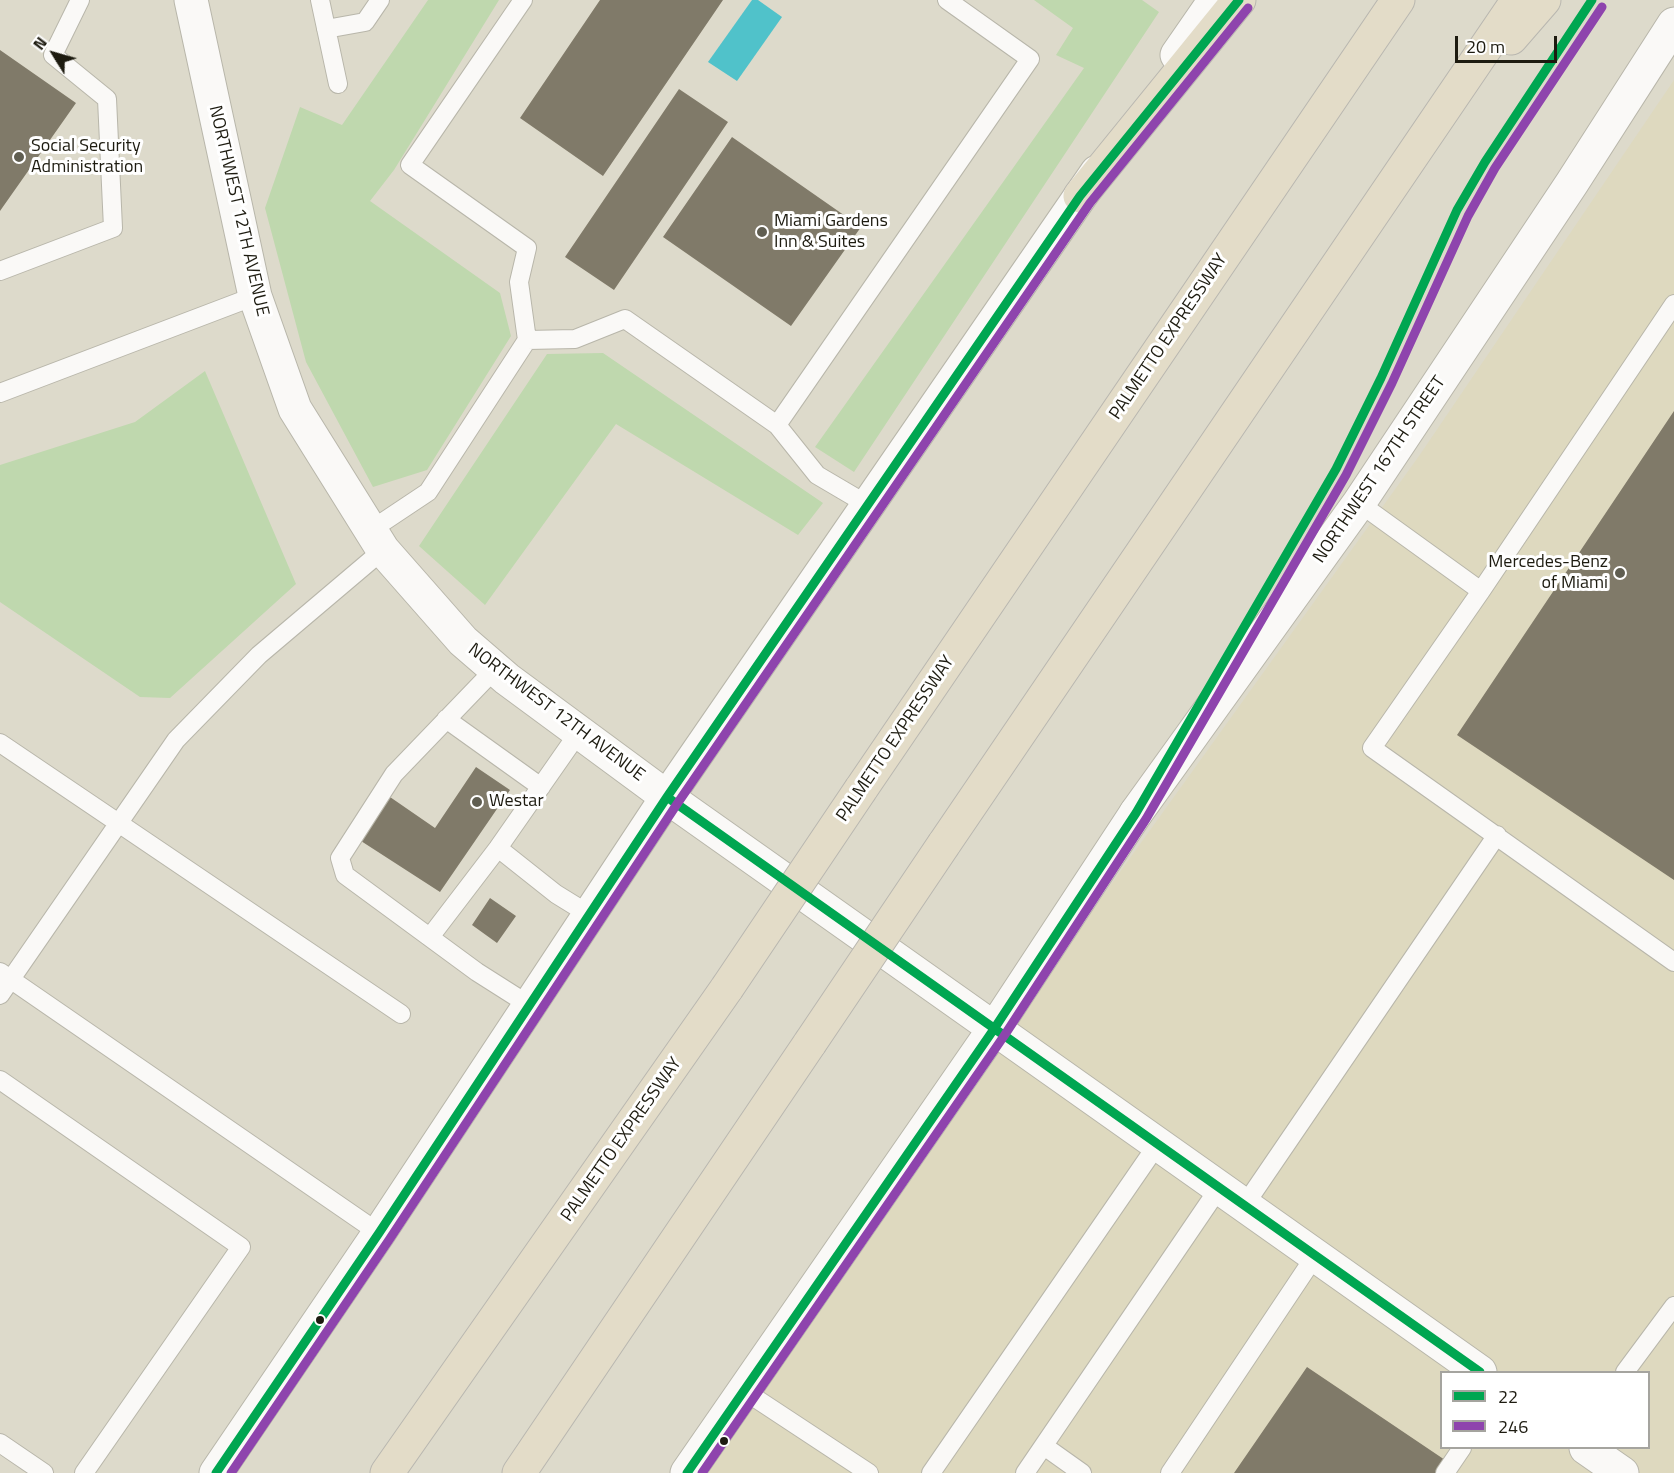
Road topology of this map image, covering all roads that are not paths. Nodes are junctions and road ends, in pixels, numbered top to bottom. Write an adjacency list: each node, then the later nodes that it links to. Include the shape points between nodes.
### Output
1 (80, 0): 17 (lane, via 53,55 107,99 113,228)
2 (191, 0): 18 (street, NORTHWEST 12TH AVENUE)
3 (320, 0): 13 (lane)
4 (380, 0): 13 (lane, via 365,22)
5 (523, 0): 20 (lane, via 410,165 527,248 519,282)
6 (947, 0): 22 (lane, via 1030,59)
7 (1215, 0): 16 (street)
8 (1239, 0): 16 (highway)
9 (1398, 0): 60 (highway, PALMETTO EXPRESSWAY, bridge, via 727,988)
10 (1518, 0): 15 (highway)
11 (1545, 0): 15 (highway)
12 (1674, 24): 23 (street, NORTHWEST 167TH STREET)
13 (326, 29): 14 (lane)
14 (338, 84)
15 (1432, 127): 61 (highway, bridge)
16 (1080, 196): 24 (street)
17 (0, 271)
18 (255, 296): 21 (lane); 25 (street, NORTHWEST 12TH AVENUE, via 295,409)
19 (1674, 304): 26 (lane)
20 (527, 340): 22 (lane, via 575,339 625,319); 25 (lane, via 428,492)
21 (0, 393)
22 (777, 425): 24 (lane, via 817,475)
23 (1359, 503): 26 (lane); 43 (street, NORTHWEST 167TH STREET, via 1136,813)
24 (868, 505): 32 (street)
25 (377, 540): 27 (street, NORTHWEST 12TH AVENUE, via 462,641); 33 (lane, via 176,740)
26 (1481, 591): 34 (lane, via 1372,748)
27 (495, 669): 28 (lane); 29 (street, NORTHWEST 12TH AVENUE)
28 (446, 719): 31 (lane); 37 (lane, via 394,774 340,858 345,875)
29 (579, 732): 31 (lane); 32 (street, NORTHWEST 12TH AVENUE)
30 (0, 743): 33 (lane)
31 (541, 787): 35 (lane)
32 (667, 797): 36 (street); 43 (street, NORTHWEST 12TH AVENUE)
33 (118, 825): 39 (lane); 42 (lane)
34 (1497, 835): 38 (lane); 46 (lane)
35 (498, 848): 36 (lane, via 556,894); 37 (lane)
36 (590, 915): 41 (street)
37 (430, 937): 41 (lane)
38 (1674, 962)
39 (5, 976): 40 (lane); 47 (lane)
40 (0, 995)
41 (529, 1005): 47 (street)
42 (401, 1014)
43 (994, 1029): 45 (street, NORTHWEST 12TH AVENUE); 52 (street, NORTHWEST 167TH STREET)
44 (0, 1080): 58 (lane, via 241,1247)
45 (1157, 1144): 46 (street, NORTHWEST 12TH AVENUE); 64 (lane)
46 (1231, 1197): 48 (street, NORTHWEST 12TH AVENUE); 54 (lane)
47 (379, 1233): 59 (street)
48 (1316, 1256): 50 (street, NORTHWEST 12TH AVENUE); 67 (lane)
49 (1674, 1306): 51 (lane)
50 (1479, 1371)
51 (1626, 1371)
52 (743, 1390): 62 (street, NORTHWEST 167TH STREET); 63 (lane)
53 (0, 1443): 57 (lane)
54 (1044, 1446): 65 (lane); 66 (lane)
55 (1461, 1449): 68 (lane)
56 (1587, 1449): 69 (street)
57 (44, 1473)
58 (84, 1473)
59 (216, 1473)
60 (387, 1473)
61 (519, 1473)
62 (687, 1473)
63 (869, 1473)
64 (932, 1473)
65 (1025, 1473)
66 (1082, 1473)
67 (1170, 1473)
68 (1445, 1473)
69 (1622, 1473)

